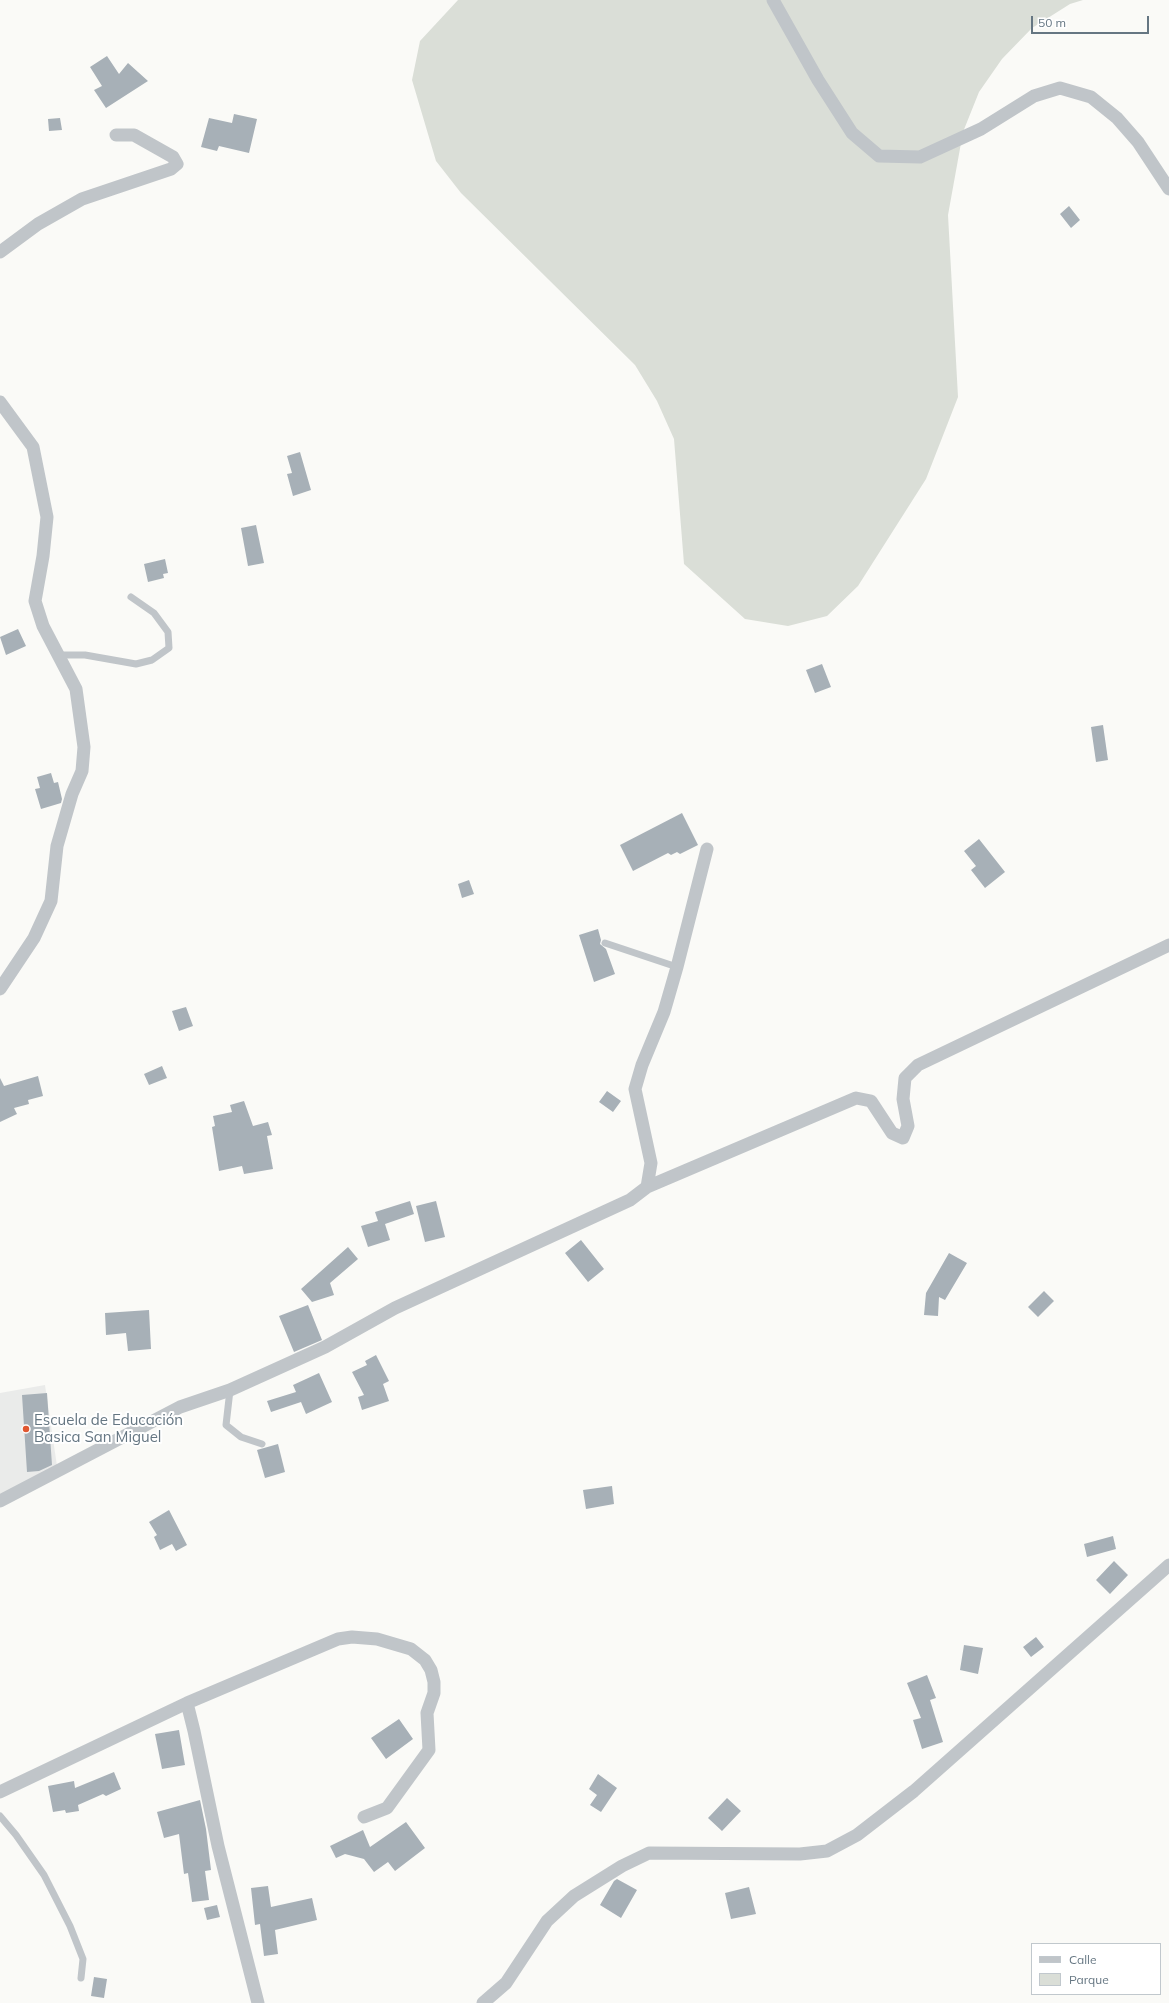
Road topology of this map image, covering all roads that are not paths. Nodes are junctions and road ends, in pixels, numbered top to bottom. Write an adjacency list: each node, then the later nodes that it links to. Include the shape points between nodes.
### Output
1 (773, 0): 3 (street, via 818,80 852,133 879,156 920,157 981,128 1034,96 1060,88 1091,97 1117,118 1138,142)
2 (116, 135): 4 (street, via 134,135 173,157 177,164 172,169 82,199 38,224)
3 (1169, 189)
4 (0, 252)
5 (0, 402): 7 (street, via 33,447 47,517 35,601 42,626)
6 (131, 597): 7 (lane, via 154,613 168,632 169,648 152,660 136,664 85,655)
7 (59, 655): 12 (street, via 76,689 84,747 82,771 72,794 57,846 51,901 31,944)
8 (707, 849): 11 (street)
9 (605, 943): 11 (lane)
10 (1169, 945): 13 (street, via 918,1065 905,1078 903,1099 908,1126 903,1138 892,1132 871,1101 856,1098)
11 (677, 967): 13 (street, via 664,1012 642,1065 636,1089 651,1163)
12 (0, 989)
13 (647, 1187): 14 (street, via 630,1200 395,1308 325,1347)
14 (230, 1390): 15 (lane, via 226,1425 241,1437); 16 (street, via 180,1407)
15 (262, 1444)
16 (0, 1501)
17 (1169, 1566): 24 (street, via 914,1791 857,1835 827,1851 800,1854 649,1853 622,1866 574,1896 548,1921 506,1983)
18 (187, 1703): 19 (street); 21 (street, via 338,1639 377,1639 411,1649 425,1660 434,1682 434,1693 427,1714 429,1750 387,1808); 23 (street, via 218,1846)
19 (0, 1792)
20 (0, 1816): 22 (lane, via 44,1875 70,1926 83,1959)
21 (364, 1818)
22 (80, 1978)
23 (258, 2003)
24 (483, 2003)

